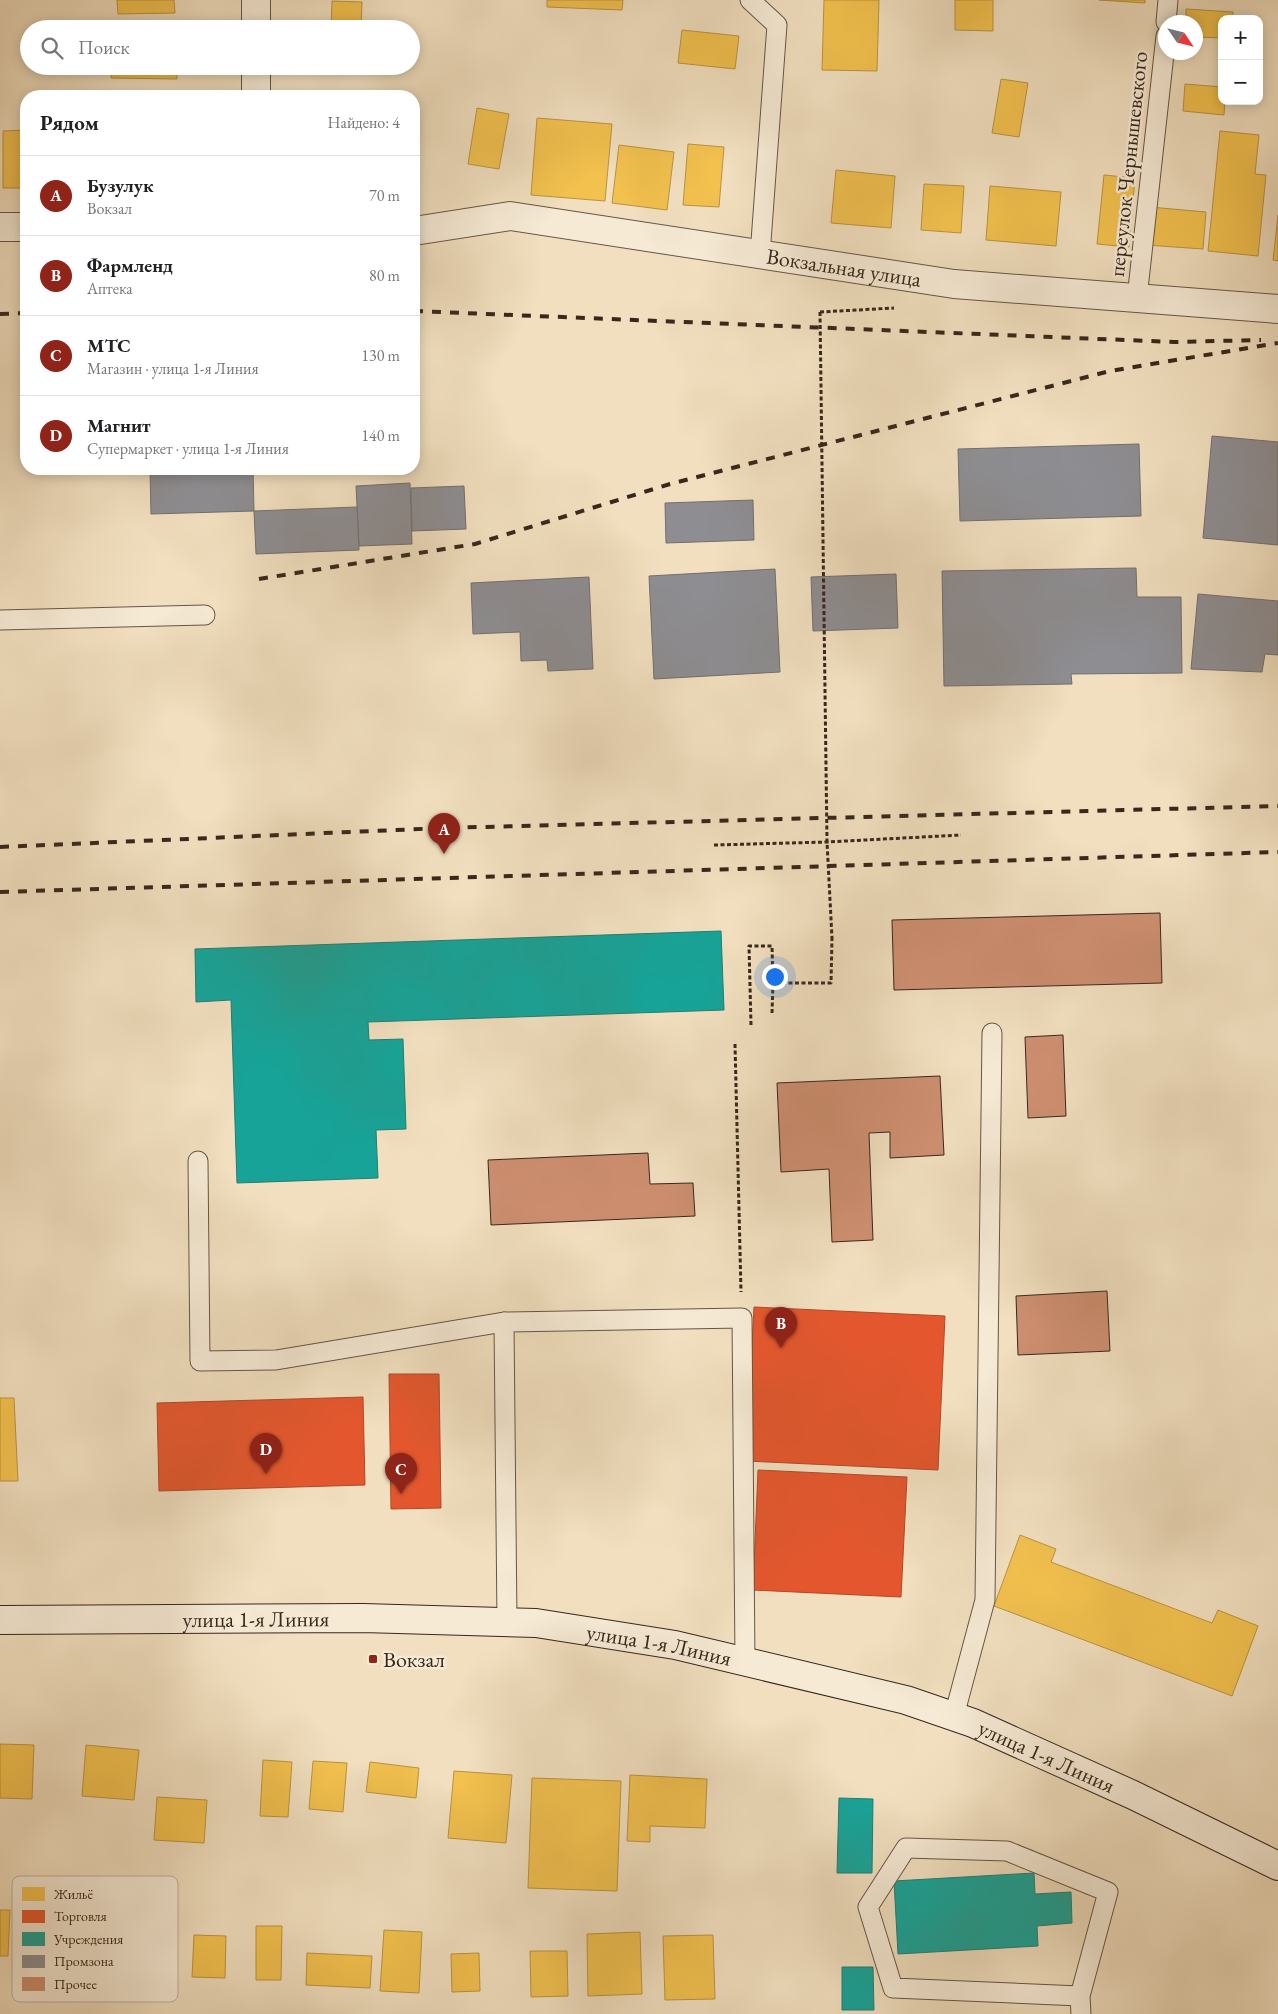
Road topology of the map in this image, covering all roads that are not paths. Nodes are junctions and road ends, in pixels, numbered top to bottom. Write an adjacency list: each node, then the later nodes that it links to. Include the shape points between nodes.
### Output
1 (256, 0): 5 (main road)
2 (750, 0): 12 (lane, via 777,25)
3 (1168, 0): 4 (lane, переулок Чернышевского)
4 (1167, 15)
5 (256, 20)
6 (1163, 60): 13 (lane, переулок Чернышевского)
7 (256, 75): 8 (main road)
8 (256, 90)
9 (0, 227): 10 (main road)
10 (20, 227)
11 (420, 230): 12 (main road, Вокзальная улица, via 510,216)
12 (760, 255): 13 (main road, Вокзальная улица, via 954,284)
13 (1137, 298): 14 (main road, Вокзальная улица)
14 (1278, 309)
15 (205, 616): 16 (lane)
16 (0, 620)
17 (992, 1033): 23 (lane, via 985,1600)
18 (198, 1162): 19 (lane, via 200,1361 276,1360)
19 (504, 1322): 21 (lane); 22 (lane, via 742,1318)
20 (0, 1620): 21 (main road, улица 1-я Линия, via 363,1618)
21 (507, 1622): 22 (main road, улица 1-я Линия, via 536,1623 675,1645)
22 (745, 1662): 23 (main road, улица 1-я Линия, via 906,1700)
23 (954, 1716): 24 (main road, улица 1-я Линия, via 1133,1795)
24 (1278, 1866)
25 (1080, 2005): 25 (lane, via 1108,1892 1007,1851 906,1848 868,1907 893,1988)

